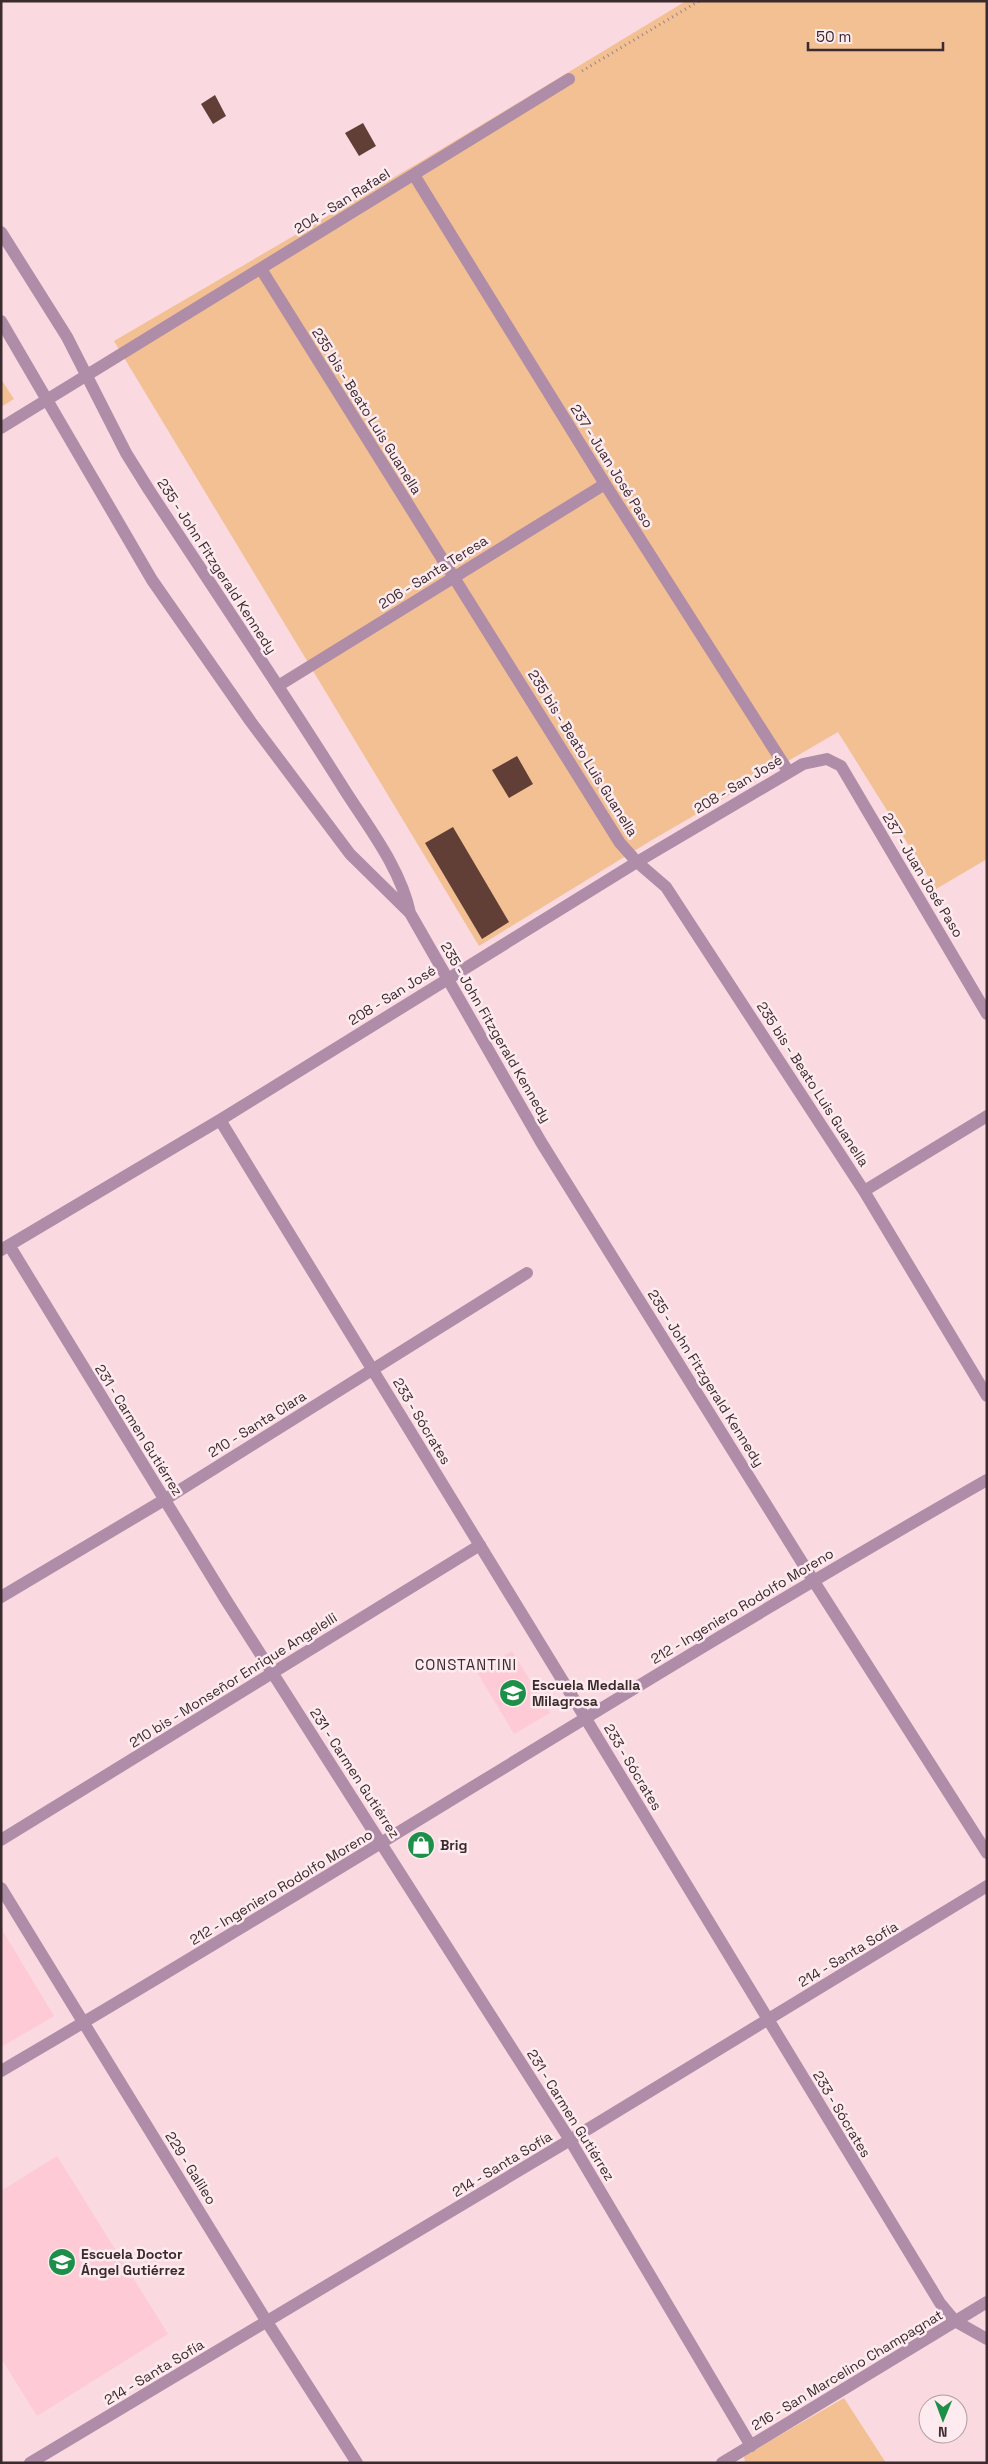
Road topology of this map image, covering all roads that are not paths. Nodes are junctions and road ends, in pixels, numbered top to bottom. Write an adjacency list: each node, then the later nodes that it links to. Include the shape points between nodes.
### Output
1 (569, 79): 2 (street, 204 - San Rafael)
2 (414, 175): 4 (street, 204 - San Rafael); 9 (street, 237 - Juan José Paso)
3 (1, 232): 6 (street, 235 - John Fitzgerald Kennedy, via 67,337)
4 (260, 269): 6 (street, 204 - San Rafael); 10 (street, 235 bis - Beato Luis Guanella)
5 (1, 321): 7 (street, 235 - John Fitzgerald Kennedy)
6 (87, 376): 7 (street, 204 - San Rafael); 11 (street, 235 - John Fitzgerald Kennedy, via 126,453)
7 (49, 400): 8 (street, 204 - San Rafael); 15 (street, 235 - John Fitzgerald Kennedy, via 152,580 251,722 350,854)
8 (1, 428)
9 (605, 484): 10 (street, 206 - Santa Teresa); 13 (street, 237 - Juan José Paso)
10 (454, 577): 11 (street, 206 - Santa Teresa); 14 (street, 235 bis - Beato Luis Guanella, via 620,843)
11 (278, 686): 15 (street, 235 - John Fitzgerald Kennedy, via 386,857 406,895)
12 (827, 759): 13 (street, 208 - San José); 17 (street, 237 - Juan José Paso, via 841,766)
13 (788, 771): 14 (street, 208 - San José)
14 (637, 862): 16 (street, 208 - San José); 20 (street, 235 bis - Beato Luis Guanella, via 666,887)
15 (410, 913): 16 (street, 235 - John Fitzgerald Kennedy)
16 (446, 979): 19 (street, 208 - San José); 28 (street, 235 - John Fitzgerald Kennedy, via 541,1142)
17 (987, 1014)
18 (987, 1116): 20 (street)
19 (220, 1120): 21 (street, 208 - San José); 23 (street, 233 - Sócrates)
20 (864, 1192): 24 (street, 235 bis - Beato Luis Guanella)
21 (5, 1248): 26 (street, 231 - Carmen Gutiérrez)
22 (527, 1273): 23 (street, 210 - Santa Clara)
23 (373, 1370): 26 (street, 210 - Santa Clara); 27 (street, 233 - Sócrates)
24 (987, 1396)
25 (987, 1480): 28 (street, 212 - Ingeniero Rodolfo Moreno)
26 (164, 1500): 29 (street, 210 - Santa Clara); 30 (street, 231 - Carmen Gutiérrez)
27 (480, 1545): 30 (street, 210 bis - Monseñor Enrique Angelelli); 31 (street, 233 - Sócrates)
28 (813, 1580): 31 (street, 212 - Ingeniero Rodolfo Moreno); 34 (street, 235 - John Fitzgerald Kennedy)
29 (1, 1596)
30 (273, 1673): 32 (street, 210 bis - Monseñor Enrique Angelelli); 33 (street, 231 - Carmen Gutiérrez)
31 (586, 1719): 33 (street, 212 - Ingeniero Rodolfo Moreno); 37 (street, 233 - Sócrates)
32 (1, 1840)
33 (382, 1843): 38 (street, 212 - Ingeniero Rodolfo Moreno); 40 (street, 231 - Carmen Gutiérrez)
34 (987, 1853)
35 (987, 1886): 37 (street, 214 - Santa Sofía)
36 (1, 1888): 38 (street, 229 - Galileo)
37 (768, 2020): 40 (street, 214 - Santa Sofía); 42 (street, 233 - Sócrates, via 940,2303)
38 (84, 2023): 39 (street, 212 - Ingeniero Rodolfo Moreno); 43 (street, 229 - Galileo)
39 (1, 2072)
40 (570, 2140): 43 (street, 214 - Santa Sofía); 45 (street, 231 - Carmen Gutiérrez)
41 (987, 2302): 42 (street, 216 - San Marcelino Champagnat)
42 (955, 2321): 44 (street, 233 - Sócrates); 45 (street, 216 - San Marcelino Champagnat)
43 (268, 2322): 47 (street, 214 - Santa Sofía); 48 (street, 229 - Galileo)
44 (987, 2339)
45 (751, 2446): 46 (street, 216 - San Marcelino Champagnat)
46 (734, 2459): 49 (street, 216 - San Marcelino Champagnat)
47 (30, 2463)
48 (357, 2463)
49 (722, 2463)

